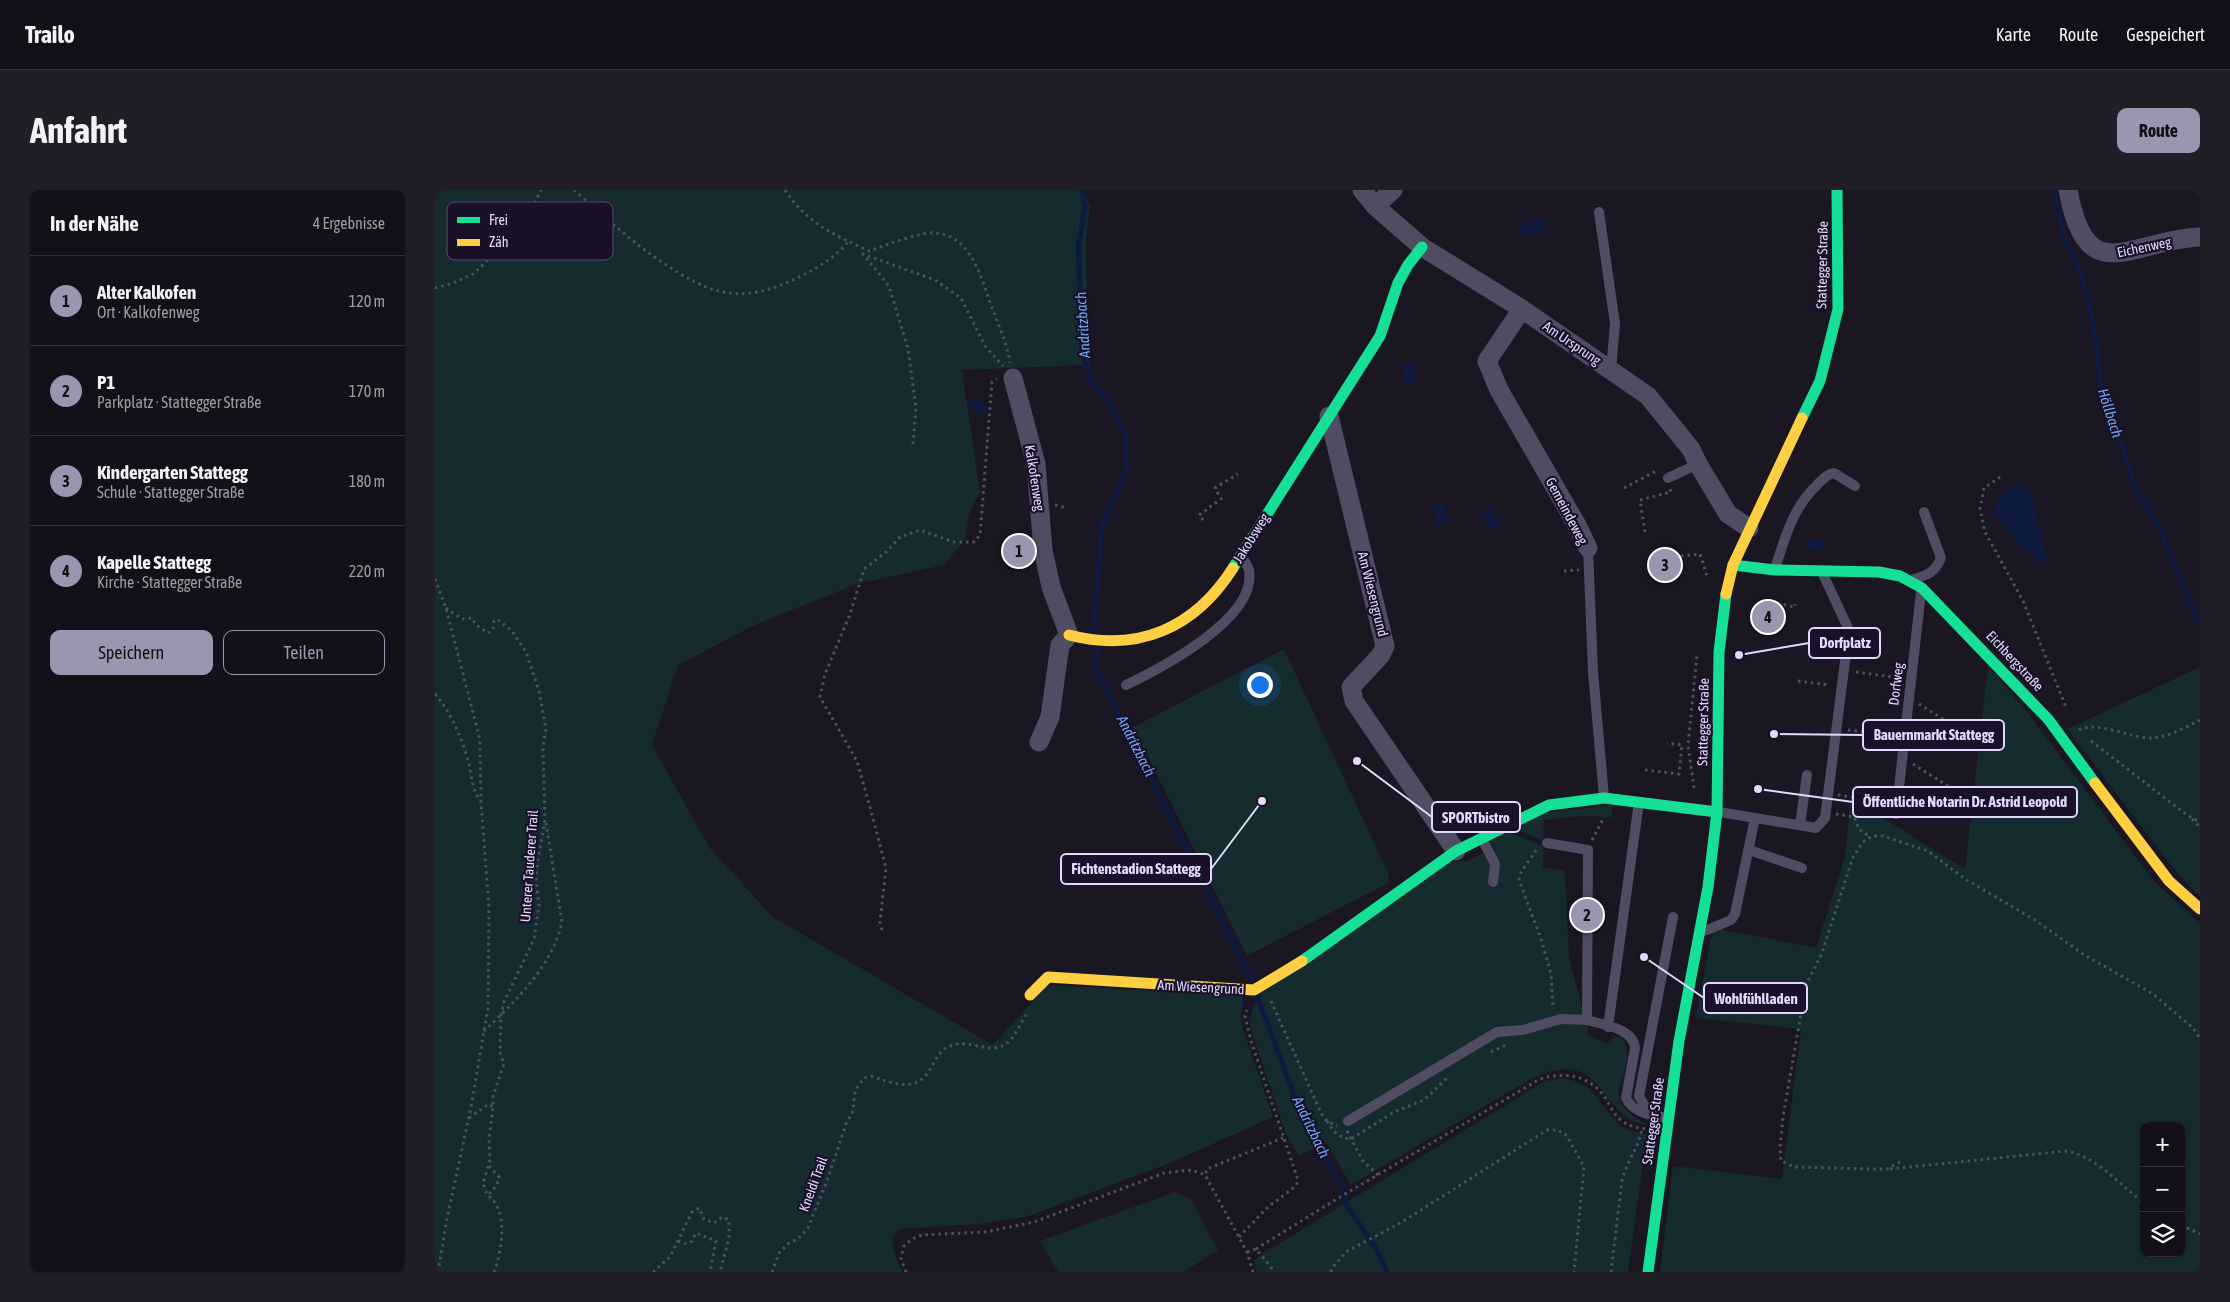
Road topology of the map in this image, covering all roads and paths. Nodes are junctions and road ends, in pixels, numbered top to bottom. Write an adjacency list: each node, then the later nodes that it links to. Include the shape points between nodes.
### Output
1 (541, 190): 8 (path)
2 (574, 190): 9 (path)
3 (785, 190): 14 (path, via 809,219)
4 (1362, 190): 10 (street, Am Ursprung)
5 (1393, 190): 10 (street)
6 (1837, 190): 31 (street, Stattegger Straße, via 1838,309 1820,381)
7 (2068, 190): 13 (street, Eichenweg, via 2075,221 2086,242 2097,251 2110,254 2184,238)
8 (535, 202)
9 (588, 202)
10 (1375, 206): 15 (street, Am Ursprung)
11 (1599, 212): 19 (lane, via 1615,324)
12 (613, 224): 14 (path, via 645,251 691,282 722,292 754,293 778,286 831,259)
13 (2200, 238)
14 (849, 241): 20 (path, via 869,251 934,232 951,236 978,268 1007,343)
15 (1422, 247): 18 (street, Am Ursprung); 21 (street, Jakobsweg, via 1408,264 1379,336)
16 (487, 260): 17 (path, via 473,274)
17 (435, 288)
18 (1522, 310): 19 (street, Am Ursprung); 33 (street, Gemeindeweg, via 1487,360 1499,390)
19 (1611, 370): 23 (street, Am Ursprung, via 1648,396 1691,449)
20 (1014, 381): 22 (path, via 985,346 961,298 935,280 863,254 889,286 908,350 916,408); 46 (street, Kalkofenweg, via 1036,464 1043,550 1051,587); 93 (path, via 1000,377 992,382 980,535 974,542 954,542 920,530 900,537 864,569 850,614 825,674 820,697 857,761 886,868 880,922)
21 (1329, 416): 34 (street, Jakobsweg); 88 (street, Am Wiesengrund, via 1385,646 1381,655 1351,687 1354,701)
22 (913, 444)
23 (1698, 464): 26 (lane); 31 (street, Am Ursprung, via 1728,514)
24 (1238, 474): 30 (path, via 1215,488 1221,499 1199,515)
25 (2000, 477): 56 (path, via 1985,488 1980,509 1985,532 2023,600)
26 (1668, 478): 28 (path, via 1665,470 1655,470); 32 (path, via 1671,492 1640,500)
27 (1855, 486): 36 (lane, via 1834,473 1809,492 1787,530)
28 (1623, 488)
29 (1924, 512): 39 (lane, via 1941,558 1935,570)
30 (1203, 520)
31 (1749, 528): 35 (street, Stattegger Straße)
32 (1645, 532)
33 (1588, 548): 70 (lane, Gemeindeweg, via 1593,672)
34 (1241, 556): 46 (street, Jakobsweg, via 1219,590 1184,619 1156,633 1107,643); 52 (lane, via 1249,569 1243,602 1191,650)
35 (1733, 565): 36 (street, Eichbergstraße); 74 (street, Stattegger Straße, via 1723,608 1719,652)
36 (1775, 570): 37 (street, Eichbergstraße)
37 (1822, 571): 39 (street, Eichbergstraße, via 1879,572); 53 (lane, via 1849,630)
38 (435, 579): 45 (path)
39 (1911, 580): 40 (street, Eichbergstraße)
40 (1922, 588): 49 (lane, Dorfweg); 91 (street, Eichbergstraße, via 2048,719 2152,860 2169,881)
41 (1763, 600): 43 (path, via 1762,606 1758,606 1757,627 1780,629)
42 (1771, 602): 43 (path)
43 (1782, 604): 44 (path, via 1795,607)
44 (1795, 604)
45 (446, 608): 71 (path, via 480,740); 78 (path, Unterer Tauderer Trail, via 462,619 472,618 488,633 493,630 494,621 499,619 513,631 527,652 546,730 543,746)
46 (1077, 638): 63 (street, via 1060,645 1050,717)
47 (1865, 673): 49 (path)
48 (1811, 678): 51 (path)
49 (1910, 680): 55 (lane, Dorfweg)
50 (1798, 681): 51 (path)
51 (1810, 683): 53 (path)
52 (1126, 685)
53 (1842, 687): 75 (lane)
54 (435, 694): 71 (path, via 455,726 469,764 473,790)
55 (1908, 697): 61 (path); 62 (lane, Dorfweg)
56 (2068, 710)
57 (2200, 720): 60 (path, via 2166,736 2151,738 2091,727)
58 (2074, 724): 60 (path)
59 (1858, 731): 62 (path)
60 (2077, 731): 76 (path)
61 (1963, 732)
62 (1904, 736): 65 (lane, Dorfweg)
63 (1039, 742)
64 (1667, 743): 66 (path, via 1682,745 1679,774)
65 (1902, 757): 68 (path); 73 (lane, Dorfweg)
66 (1645, 770)
67 (1807, 775): 81 (lane)
68 (1948, 786)
69 (1851, 797): 73 (path)
70 (1604, 798): 72 (street, Am Wiesengrund); 83 (street, Am Wiesengrund, via 1549,804)
71 (481, 802): 103 (path, via 489,908 488,1008)
72 (1639, 802): 74 (street, Am Wiesengrund); 102 (lane)
73 (1896, 809)
74 (1717, 812): 77 (lane); 94 (street, Stattegger Straße)
75 (1826, 812): 81 (lane, via 1817,828); 84 (path, via 1854,818 1859,829)
76 (2187, 815): 80 (path); 82 (path)
77 (1755, 818): 81 (lane); 87 (lane)
78 (545, 820): 98 (path, Unterer Tauderer Trail, via 536,880 539,906 534,939); 98 (path, via 562,922 559,938 530,982)
79 (1601, 822): 86 (path)
80 (2200, 822)
81 (1800, 825)
82 (2200, 827)
83 (1482, 837): 88 (street, Am Wiesengrund); 90 (lane, via 1495,864)
84 (1870, 837): 104 (path, via 1883,836 1928,851 1965,879 2035,920 2083,954 2153,994 2186,1021); 120 (path, via 1853,857 1821,953 1806,985 1780,1147 1781,1161 1795,1167)
85 (1544, 842): 86 (lane); 100 (path, via 1520,873 1519,880 1551,974 1551,1006)
86 (1588, 850): 101 (lane)
87 (1749, 850): 89 (lane); 94 (lane, via 1735,914 1731,920)
88 (1456, 851): 95 (street, Am Wiesengrund)
89 (1801, 868)
90 (1493, 882)
91 (2200, 909)
92 (1673, 917): 109 (lane, via 1639,1096)
93 (882, 930)
94 (1699, 933): 110 (street, Stattegger Straße)
95 (1268, 982): 96 (street, Am Wiesengrund, via 1254,990 1242,990 1048,977); 112 (path, via 1274,1009)
96 (1030, 995)
97 (1030, 1010): 136 (path, Kneidi Trail, via 1008,1042 994,1049 966,1043 946,1048 937,1056 922,1081 912,1085 871,1076 864,1078 855,1091 853,1111 808,1228 779,1254)
98 (501, 1015): 103 (path); 108 (path, via 500,1052 504,1064 493,1096)
99 (1245, 1016): 116 (path)
100 (1561, 1019): 101 (lane); 113 (lane, via 1523,1030 1497,1032)
101 (1587, 1020): 102 (lane)
102 (1608, 1026): 109 (lane, via 1629,1034 1634,1041 1626,1098 1636,1110)
103 (484, 1032): 111 (path)
104 (2200, 1038)
105 (1514, 1042): 106 (path)
106 (1488, 1053)
107 (1452, 1074): 117 (path, via 1424,1100 1394,1112)
108 (493, 1107): 111 (path, via 489,1104 484,1106); 119 (path)
109 (1650, 1115): 110 (lane)
110 (1668, 1118): 143 (street, Stattegger Straße)
111 (469, 1119): 131 (path)
112 (1327, 1121): 117 (path, via 1334,1132); 117 (path, via 1335,1126 1343,1124)
113 (1348, 1121)
114 (1623, 1122): 122 (path, via 1593,1084 1571,1075 1557,1074 1540,1080)
115 (1642, 1128): 142 (path, via 1640,1142 1622,1181)
116 (1283, 1138): 121 (path, via 1207,1169); 127 (path, via 1298,1180 1296,1186 1268,1207)
117 (1351, 1139): 122 (path, via 1363,1161)
118 (1900, 1162): 120 (path)
119 (488, 1165): 123 (path, via 483,1188); 123 (path, via 499,1177 490,1193)
120 (1887, 1169): 124 (path, via 2066,1151 2080,1154 2093,1162)
121 (1205, 1175): 127 (path); 137 (path, via 1192,1170 1164,1173 1034,1222 985,1232 922,1235 903,1246 901,1258)
122 (1379, 1176): 129 (path)
123 (492, 1198): 132 (path, via 501,1225)
124 (2140, 1200)
125 (2185, 1227): 126 (path)
126 (2200, 1234)
127 (1239, 1237): 130 (path)
128 (678, 1241): 133 (path, via 670,1257); 134 (path, via 687,1244 696,1233 716,1241); 135 (path, via 692,1212 699,1208 705,1219 714,1223 722,1217 729,1220 729,1238)
129 (1256, 1249): 130 (path); 139 (path)
130 (1247, 1252): 138 (path)
131 (438, 1272)
132 (494, 1272)
133 (653, 1272)
134 (710, 1272)
135 (720, 1272)
136 (772, 1272)
137 (906, 1272)
138 (1253, 1272)
139 (1275, 1272)
140 (1331, 1272): 141 (path, via 1346,1252 1402,1222 1547,1130 1558,1130 1567,1136 1584,1167)
141 (1573, 1272)
142 (1611, 1272)
143 (1648, 1272)

